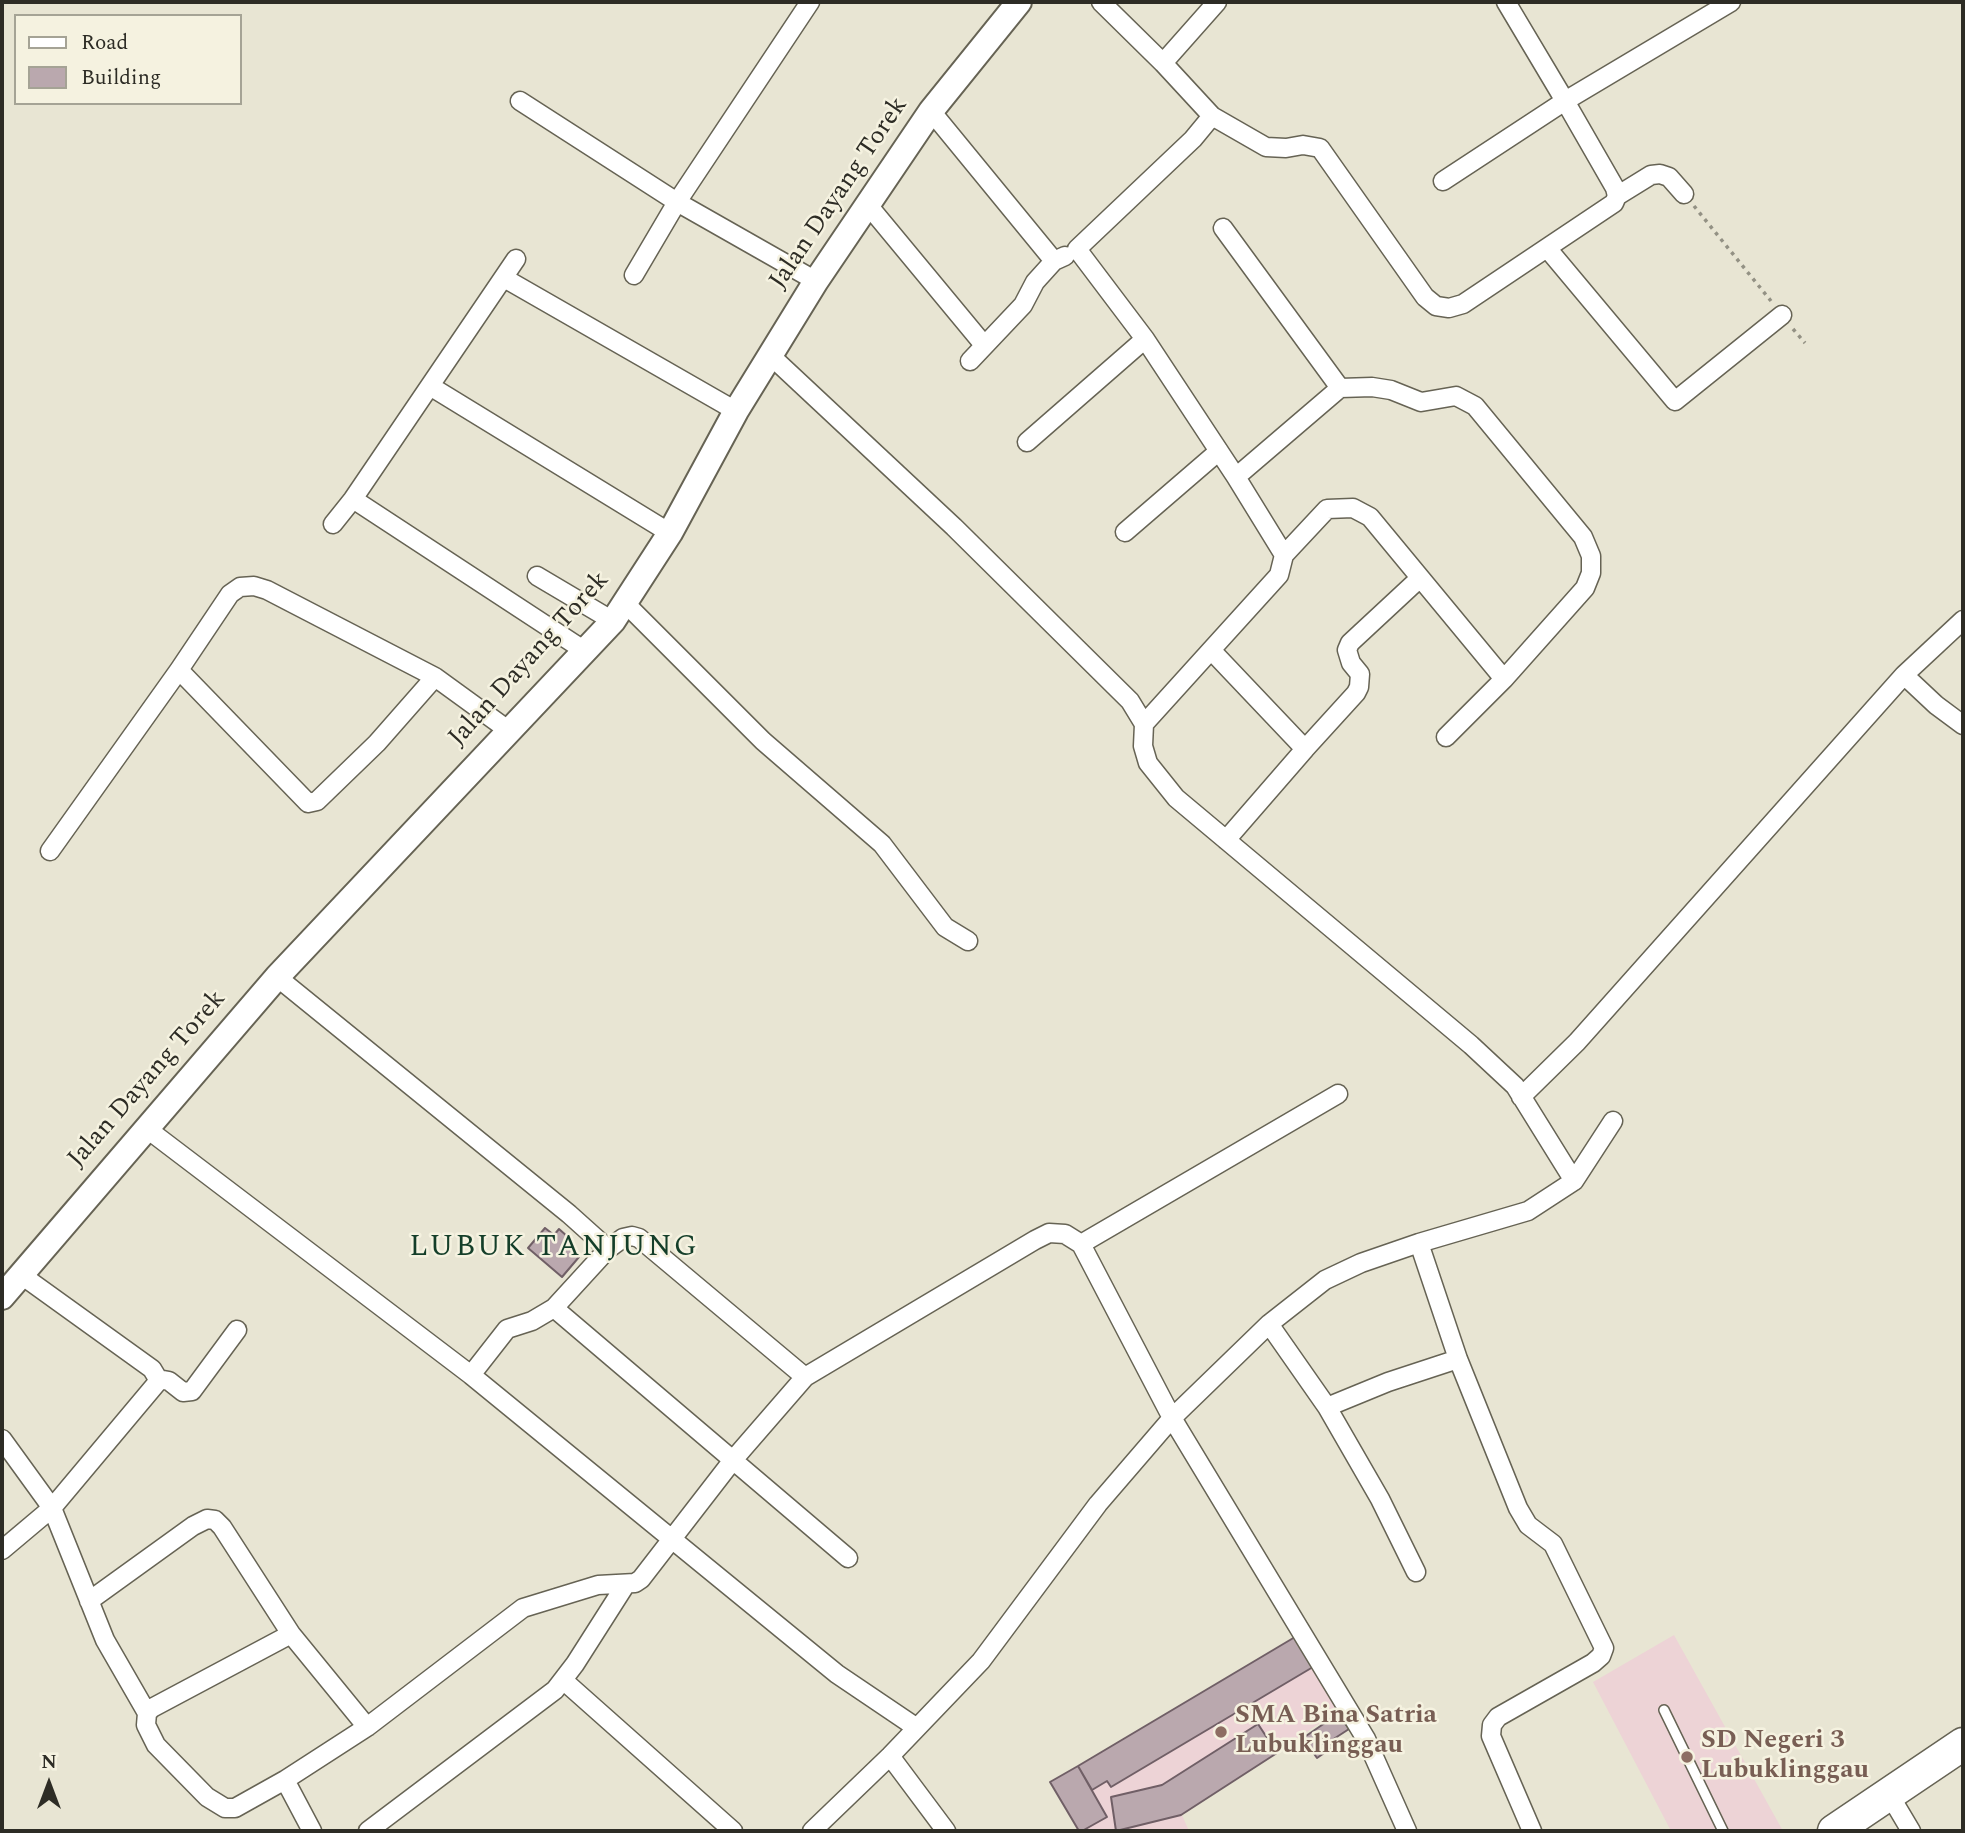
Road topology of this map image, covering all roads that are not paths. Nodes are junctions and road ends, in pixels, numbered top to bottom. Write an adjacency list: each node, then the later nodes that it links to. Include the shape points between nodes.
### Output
1 (810, 2): 15 (street)
2 (1101, 2): 7 (street)
3 (1217, 2): 7 (street)
4 (1506, 2): 9 (street)
5 (1731, 2): 9 (street)
6 (1015, 3): 10 (street, Jalan Dayang Torek)
7 (1163, 62): 11 (street)
8 (520, 101): 15 (street)
9 (1565, 101): 12 (street); 14 (street)
10 (931, 111): 16 (street, Jalan Dayang Torek); 21 (street)
11 (1212, 116): 18 (street, via 1266,147 1320,148 1425,297 1436,306 1463,304); 19 (street)
12 (1443, 181)
13 (1684, 194): 14 (street, via 1670,177 1660,174)
14 (1617, 196): 18 (street, via 1614,204)
15 (677, 202): 22 (street); 24 (street)
16 (868, 205): 24 (street, Jalan Dayang Torek); 27 (street)
17 (1223, 228): 31 (street)
18 (1547, 248): 25 (street, via 1675,401)
19 (1077, 249): 21 (street); 26 (street)
20 (516, 259): 23 (street)
21 (1054, 261): 27 (street, via 1023,305)
22 (634, 275)
23 (504, 278): 30 (street); 32 (street)
24 (816, 281): 28 (street, Jalan Dayang Torek)
25 (1782, 315)
26 (1145, 339): 33 (street); 34 (street)
27 (984, 345): 29 (street)
28 (771, 356): 32 (street, Jalan Dayang Torek); 51 (street, via 954,527 1130,701)
29 (970, 361)
30 (430, 386): 36 (street); 39 (street)
31 (1340, 388): 35 (street); 50 (street, via 1391,390 1421,402 1456,396 1475,406 1583,537 1591,556 1585,588)
32 (736, 411): 39 (street, Jalan Dayang Torek)
33 (1027, 442)
34 (1219, 452): 35 (street); 38 (street)
35 (1236, 477): 40 (street)
36 (353, 499): 37 (street); 46 (street)
37 (333, 524)
38 (1125, 532)
39 (670, 533): 43 (street, Jalan Dayang Torek)
40 (1284, 555): 42 (street, via 1327,509 1353,508 1370,517); 45 (street, via 1279,575)
41 (537, 576): 43 (street)
42 (1420, 578): 50 (street); 55 (street, via 1350,643 1347,650 1360,674 1359,687)
43 (619, 613): 46 (street, Jalan Dayang Torek); 58 (street, via 882,844 945,927)
44 (1963, 620): 48 (street)
45 (1211, 650): 51 (street); 55 (street)
46 (585, 651): 53 (street, Jalan Dayang Torek)
47 (179, 670): 49 (street, via 230,594 254,586); 49 (street, via 309,803 317,801 377,743); 57 (street)
48 (1905, 675): 52 (street); 61 (street, via 1577,1042)
49 (435, 677): 53 (street)
50 (1504, 679): 54 (street)
51 (1144, 724): 56 (street, via 1148,763 1176,798)
52 (1963, 725)
53 (508, 730): 59 (street, Jalan Dayang Torek)
54 (1446, 737)
55 (1305, 749): 56 (street)
56 (1226, 840): 61 (street, via 1471,1045)
57 (50, 852)
58 (968, 941)
59 (277, 977): 63 (street, Jalan Dayang Torek); 67 (street)
60 (1338, 1094): 66 (street)
61 (1521, 1097): 64 (street)
62 (1613, 1121): 64 (street)
63 (146, 1128): 68 (street, Jalan Dayang Torek); 74 (street)
64 (1574, 1181): 65 (street, via 1528,1211)
65 (1419, 1243): 71 (street, via 1325,1280); 73 (street)
66 (1081, 1244): 75 (street, via 1065,1234 1049,1233); 78 (street)
67 (608, 1249): 70 (street); 75 (street, via 623,1238 639,1238)
68 (20, 1274): 69 (street, Jalan Dayang Torek); 76 (street, via 152,1369)
69 (2, 1297)
70 (554, 1308): 74 (street, via 507,1329); 80 (street)
71 (1269, 1324): 77 (street); 78 (street)
72 (237, 1330): 76 (street, via 192,1391 183,1392)
73 (1458, 1359): 77 (street); 104 (street, via 1518,1508 1528,1525 1553,1544 1604,1648 1593,1663 1498,1717 1492,1725 1491,1736)
74 (471, 1375): 82 (street)
75 (804, 1377): 80 (street)
76 (158, 1379): 81 (street)
77 (1327, 1407): 85 (street)
78 (1172, 1418): 93 (street, via 1098,1504 981,1661); 103 (street, via 1366,1739)
79 (2, 1439): 81 (street)
80 (733, 1460): 82 (street); 84 (street)
81 (52, 1508): 83 (street); 87 (street)
82 (671, 1541): 86 (street, via 641,1579); 93 (street, via 837,1674)
83 (2, 1550)
84 (848, 1558)
85 (1416, 1572)
86 (626, 1584): 89 (street); 92 (street, via 598,1585 523,1608)
87 (89, 1601): 88 (street, via 193,1526 215,1520); 91 (street, via 104,1640)
88 (291, 1634): 91 (street); 92 (street)
89 (563, 1681): 99 (street); 100 (street)
90 (1664, 1710): 105 (lane)
91 (147, 1713): 96 (street, via 146,1725 156,1745 207,1797 225,1808 246,1804)
92 (367, 1727): 96 (street)
93 (918, 1728): 95 (street)
94 (1963, 1744): 97 (highway)
95 (890, 1756): 101 (street); 102 (street)
96 (285, 1780): 98 (street)
97 (1889, 1794): 106 (highway); 107 (street)
98 (312, 1831)
99 (368, 1831)
100 (733, 1831)
101 (812, 1831)
102 (946, 1831)
103 (1406, 1831)
104 (1532, 1831)
105 (1723, 1831)
106 (1834, 1831)
107 (1911, 1831)

